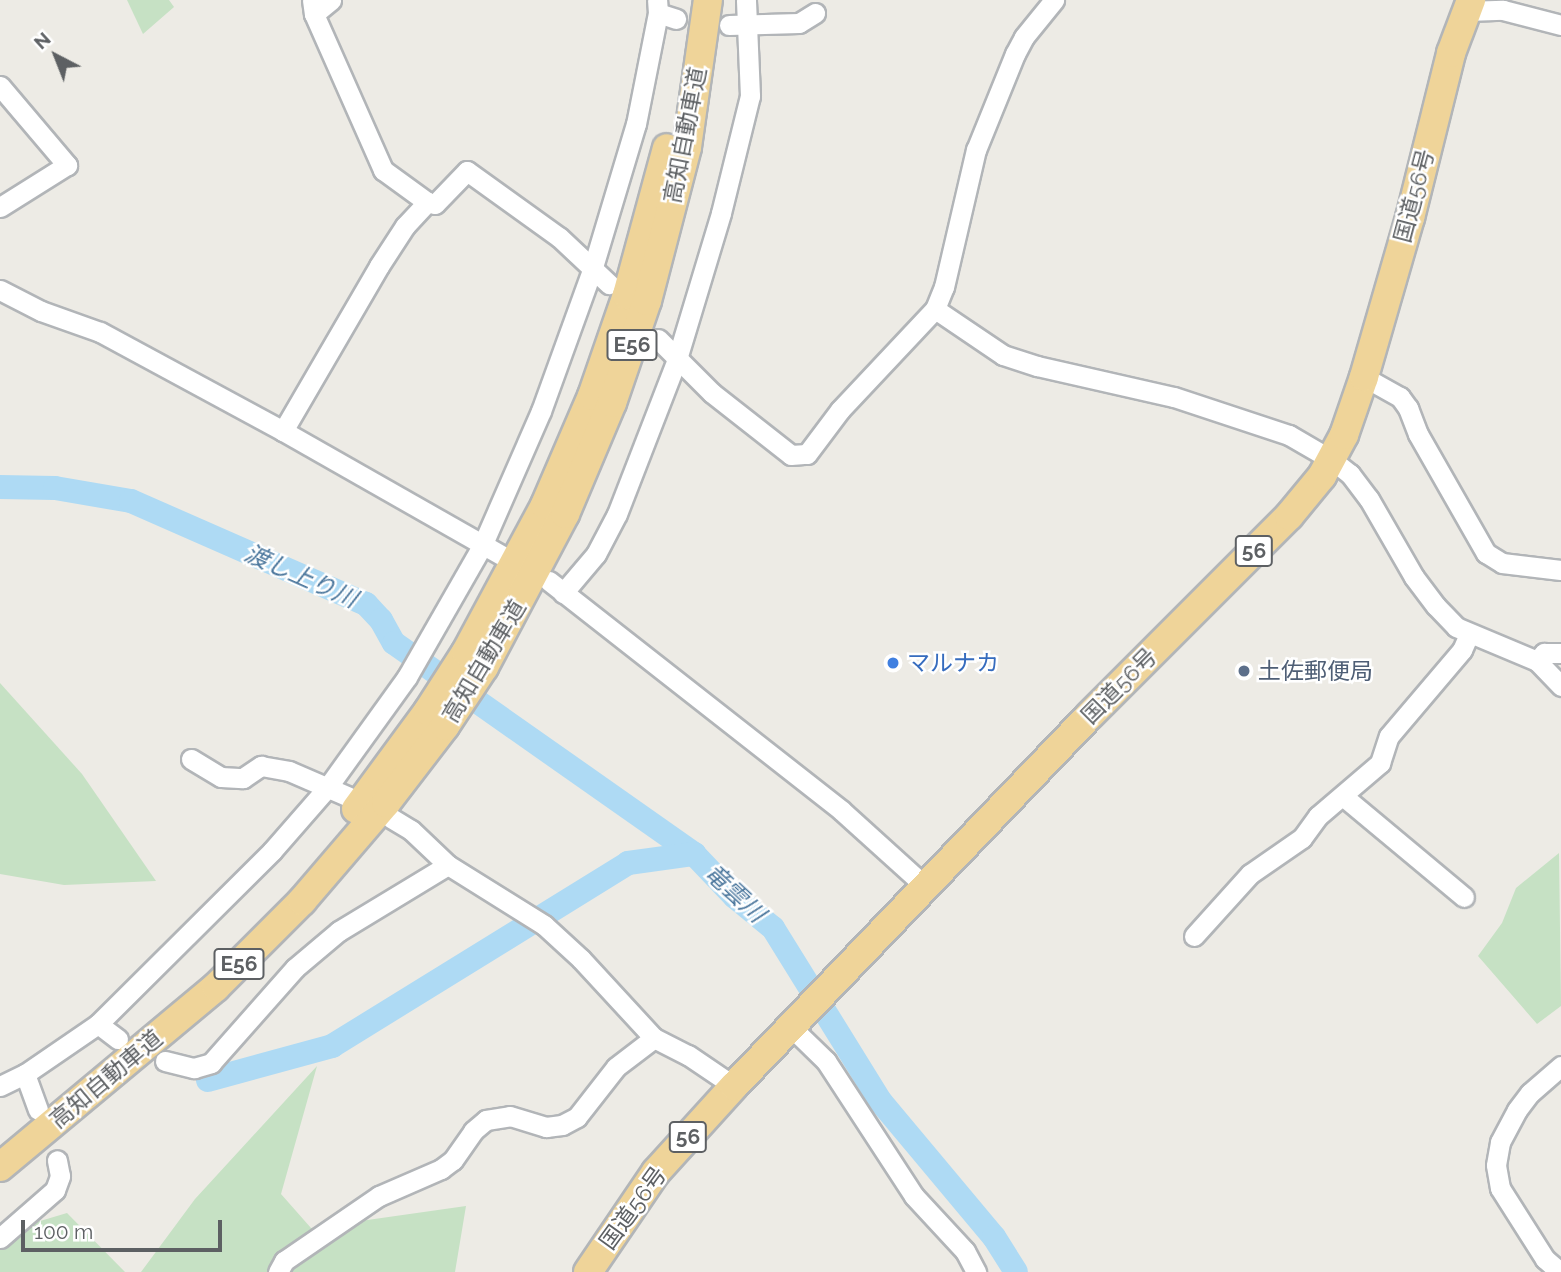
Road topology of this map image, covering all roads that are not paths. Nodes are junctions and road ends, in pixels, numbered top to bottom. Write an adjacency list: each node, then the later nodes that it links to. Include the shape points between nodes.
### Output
1 (331, 0): 6 (street)
2 (708, 0): 28 (highway, 高知自動車道 / E56, via 687,147 647,301 612,403 565,514)
3 (746, 0): 9 (street)
4 (1054, 0): 17 (street, via 1015,54 976,150)
5 (1469, 6): 10 (street); 20 (highway, 国道56号 / 56, via 1451,53)
6 (313, 7): 12 (street, via 383,170)
7 (670, 8): 14 (street); 28 (highway, 高知自動車道 / E56, via 669,140 618,320 592,396)
8 (815, 13): 9 (street, via 799,23)
9 (737, 26): 19 (street, via 750,96)
10 (1561, 26)
11 (0, 86): 13 (street, via 67,165)
12 (427, 202): 14 (street, via 435,204 467,171); 21 (street, via 379,266)
13 (0, 207)
14 (593, 267): 15 (street); 23 (street, via 541,411)
15 (609, 284)
16 (0, 290): 21 (street, via 100,332)
17 (935, 309): 19 (street, via 840,411 807,454 791,455); 22 (street, via 1003,355 1174,397 1289,435)
18 (658, 339): 19 (street)
19 (677, 359): 37 (street, via 617,514 596,554 556,587 842,811)
20 (1364, 377): 22 (highway, 国道56号 / 56); 25 (street, via 1400,397 1408,408 1486,554 1502,564)
21 (284, 431): 23 (street)
22 (1332, 460): 26 (street, via 1369,499 1436,606); 37 (highway, 国道56号 / 56, via 1298,507)
23 (482, 546): 24 (street); 32 (street, via 407,677)
24 (501, 555)
25 (1561, 570)
26 (1469, 634): 29 (street); 34 (street, via 1462,650 1390,736 1380,763)
27 (1561, 653): 29 (street, via 1544,653)
28 (475, 659): 51 (highway, 高知自動車道 / E56, via 436,719 288,890 206,974)
29 (1537, 661): 30 (street)
30 (1561, 686)
31 (191, 759): 32 (street, via 221,777 243,778 261,766 289,771)
32 (327, 788): 33 (street); 41 (street, via 272,851)
33 (349, 797)
34 (1344, 797): 38 (street); 39 (street, via 1318,816 1302,838 1251,874)
35 (391, 818): 36 (street)
36 (448, 865): 42 (street, via 544,925); 44 (street, via 338,931 295,968 211,1063 194,1068)
37 (925, 886): 40 (highway, 国道56号 / 56)
38 (1464, 897)
39 (1194, 936)
40 (797, 1021): 48 (highway, 国道56号 / 56); 55 (street, via 914,1196 965,1251)
41 (98, 1024): 43 (street); 46 (street)
42 (654, 1038): 48 (street); 53 (street, via 616,1067 577,1117 562,1125 546,1126 510,1116 486,1120 441,1169 379,1196 284,1261)
43 (118, 1040)
44 (165, 1061)
45 (1561, 1066): 56 (street, via 1517,1110 1500,1142 1496,1165 1500,1188 1545,1259)
46 (25, 1074): 47 (street); 49 (street)
47 (0, 1086)
48 (734, 1086): 54 (highway, 国道56号 / 56, via 656,1172)
49 (37, 1110)
50 (57, 1160): 52 (street, via 60,1176 55,1190)
51 (0, 1165)
52 (0, 1238)
53 (278, 1272)
54 (588, 1272)
55 (976, 1272)
56 (1560, 1272)

